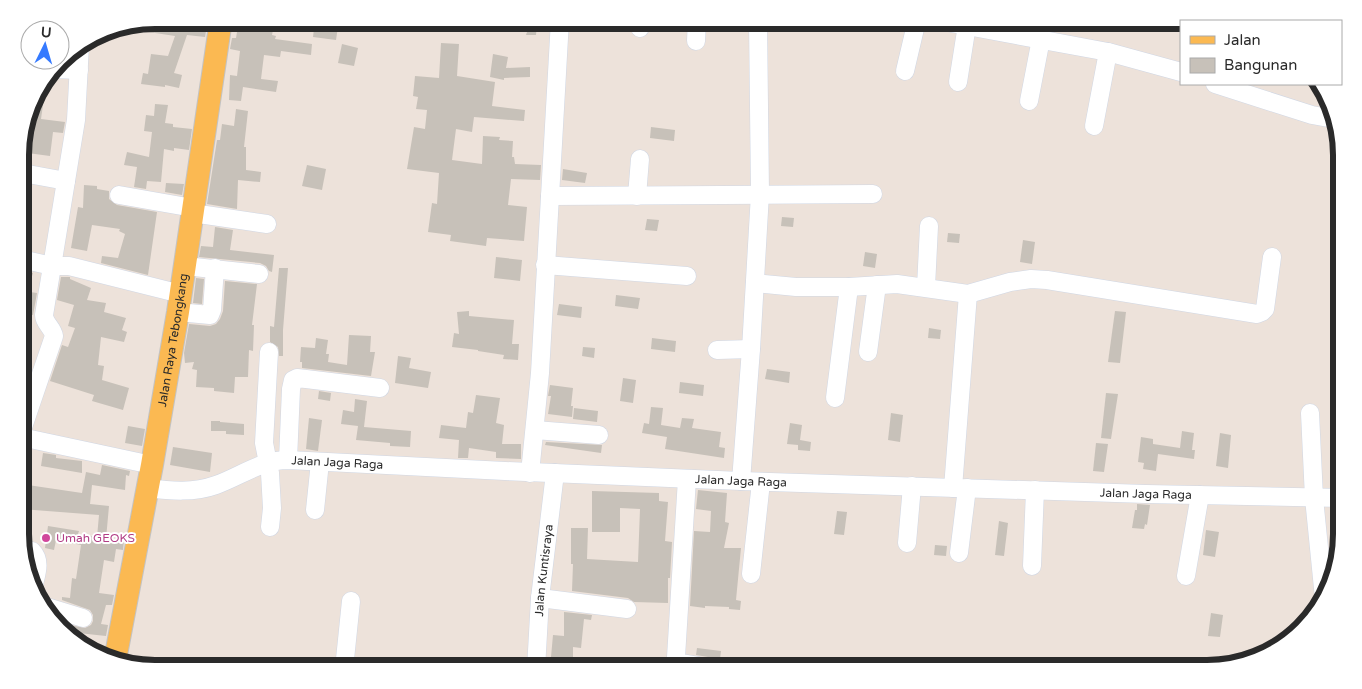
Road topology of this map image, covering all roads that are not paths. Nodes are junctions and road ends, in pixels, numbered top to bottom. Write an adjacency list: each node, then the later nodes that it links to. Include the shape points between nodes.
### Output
1 (221, 29): 30 (main road, Jalan Raya Tebongkang)
2 (559, 29): 28 (street)
3 (697, 29): 10 (street)
4 (758, 29): 25 (street)
5 (915, 29): 15 (street)
6 (971, 29): 17 (street)
7 (995, 29): 9 (street)
8 (1037, 29): 9 (street)
9 (1037, 38): 11 (street); 19 (street)
10 (696, 40)
11 (1108, 52): 16 (street); 21 (street)
12 (80, 54): 14 (street)
13 (70, 70): 14 (street)
14 (79, 70): 24 (street, via 76,120)
15 (905, 71)
16 (1180, 72)
17 (958, 82)
18 (1218, 85): 20 (street)
19 (1028, 101)
20 (1328, 118)
21 (1094, 126)
22 (640, 159): 29 (street)
23 (29, 174): 24 (street)
24 (66, 181): 36 (street)
25 (760, 194): 26 (street); 29 (street); 41 (street)
26 (872, 194)
27 (119, 196): 30 (street)
28 (550, 196): 29 (street); 35 (street)
29 (637, 196)
30 (193, 211): 31 (street); 37 (main road, Jalan Raya Tebongkang)
31 (267, 224)
32 (929, 226): 44 (street)
33 (1272, 256): 45 (street, via 1265,310 1257,314 1047,280 1019,280)
34 (29, 261): 36 (street)
35 (545, 265): 40 (street); 55 (street)
36 (52, 266): 46 (street, via 69,266); 53 (street, via 44,320 54,336)
37 (185, 266): 38 (street); 46 (main road, Jalan Raya Tebongkang)
38 (215, 268): 39 (street); 46 (street, via 210,315)
39 (259, 274)
40 (687, 276)
41 (755, 283): 43 (street); 47 (street)
42 (877, 285): 43 (street); 44 (street); 50 (street)
43 (849, 287): 52 (street)
44 (926, 287): 45 (street)
45 (968, 294): 68 (street)
46 (179, 303): 60 (main road, Jalan Raya Tebongkang)
47 (751, 349): 48 (street); 64 (street)
48 (717, 350)
49 (269, 352): 58 (street, via 264,443)
50 (868, 352)
51 (380, 388): 58 (street, via 292,380)
52 (835, 398)
53 (29, 409)
54 (1310, 412): 71 (street)
55 (535, 430): 56 (street); 61 (street)
56 (599, 436)
57 (29, 440): 60 (street)
58 (278, 461): 59 (street, Jalan Jaga Raga); 67 (street, Jalan Jaga Raga, via 203,489 168,491); 74 (street, via 270,473)
59 (320, 462): 61 (street, Jalan Jaga Raga); 73 (street)
60 (152, 465): 67 (main road, Jalan Raya Tebongkang)
61 (530, 472): 62 (street, Jalan Jaga Raga)
62 (555, 473): 63 (street, Jalan Jaga Raga); 83 (street, Jalan Kuntisraya)
63 (687, 479): 64 (street, Jalan Jaga Raga); 91 (street)
64 (741, 481): 65 (street, Jalan Jaga Raga)
65 (760, 482): 66 (street, Jalan Jaga Raga); 79 (street)
66 (912, 486): 68 (street, Jalan Jaga Raga); 75 (street)
67 (147, 488): 88 (main road, Jalan Raya Tebongkang)
68 (960, 488): 69 (street, Jalan Jaga Raga); 77 (street)
69 (1035, 490): 70 (street, Jalan Jaga Raga); 78 (street)
70 (1200, 495): 71 (street, Jalan Jaga Raga); 81 (street)
71 (1314, 498): 72 (street, Jalan Jaga Raga); 82 (street)
72 (1333, 498)
73 (315, 510)
74 (270, 527)
75 (907, 543)
76 (30, 551): 80 (street, via 37,557)
77 (960, 553)
78 (1032, 566)
79 (751, 574)
80 (36, 575)
81 (1186, 576)
82 (1323, 584)
83 (540, 598): 86 (street); 90 (street, Jalan Kuntisraya)
84 (351, 601): 89 (street)
85 (54, 609): 87 (street)
86 (627, 609)
87 (83, 618)
88 (116, 655)
89 (345, 660)
90 (537, 660)
91 (677, 660)

